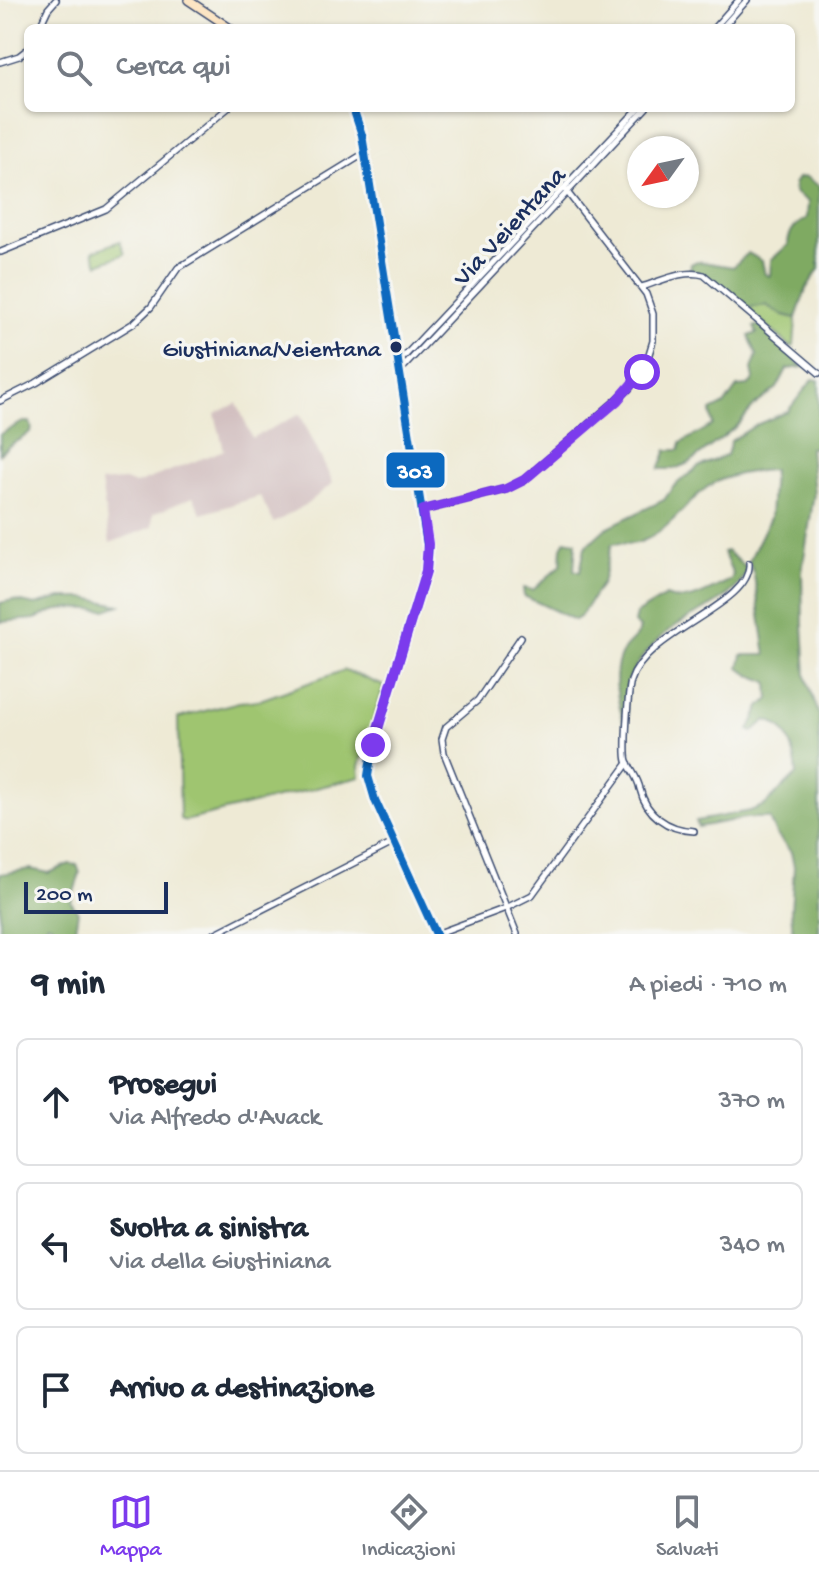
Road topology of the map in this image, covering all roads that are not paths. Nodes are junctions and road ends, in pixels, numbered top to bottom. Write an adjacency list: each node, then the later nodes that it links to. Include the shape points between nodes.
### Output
1 (56, 0): 6 (street)
2 (188, 0): 7 (street)
3 (739, 0): 5 (street)
4 (747, 0): 5 (street)
5 (723, 23)
6 (41, 24)
7 (224, 24)
8 (24, 52): 9 (street)
9 (0, 62)
10 (223, 112): 16 (street, via 106,209)
11 (354, 112): 14 (street)
12 (635, 112): 15 (street, Via Veientana)
13 (642, 112): 15 (street, Via Veientana)
14 (365, 153): 18 (street); 20 (street, via 178,268 134,323)
15 (566, 190): 17 (street); 18 (street, Via Veientana)
16 (1, 252)
17 (642, 287): 19 (street, via 691,273 704,275); 21 (street, via 653,314 653,341 645,367 623,395 519,483)
18 (400, 366): 21 (street)
19 (818, 373)
20 (0, 401)
21 (423, 510): 26 (street, via 426,571 369,768 371,791)
22 (749, 563): 24 (street, via 746,580 736,593 670,635 634,675)
23 (521, 637): 27 (street, via 478,700 449,723 442,739)
24 (628, 763): 25 (street, via 650,811 671,826); 27 (street, via 534,892)
25 (694, 831)
26 (393, 843): 28 (street); 29 (street)
27 (506, 908): 29 (street); 30 (street)
28 (214, 934)
29 (436, 934)
30 (517, 934)

